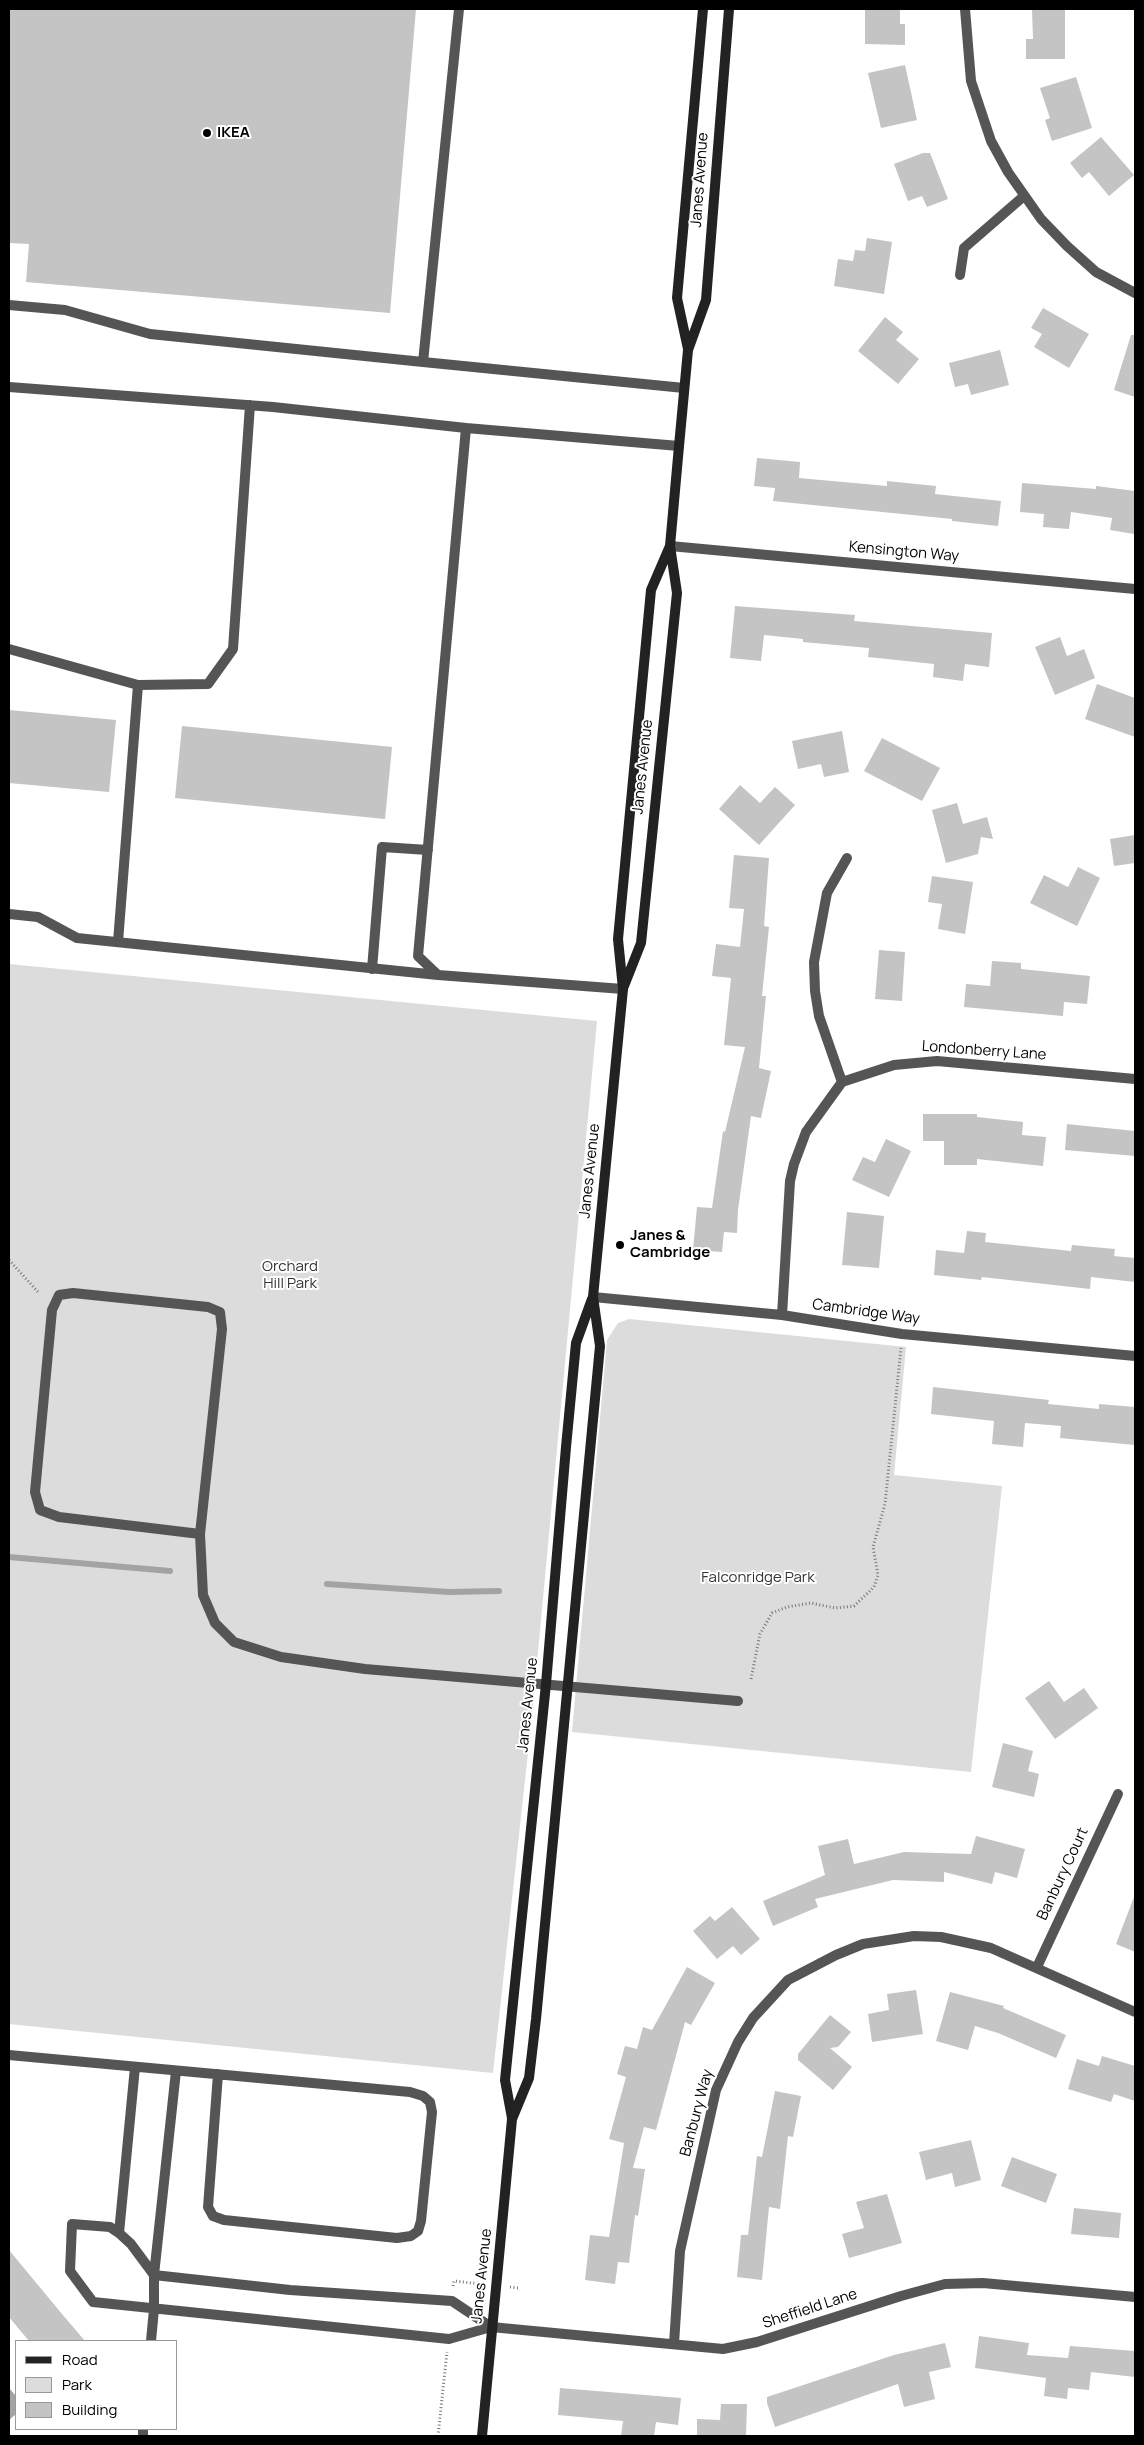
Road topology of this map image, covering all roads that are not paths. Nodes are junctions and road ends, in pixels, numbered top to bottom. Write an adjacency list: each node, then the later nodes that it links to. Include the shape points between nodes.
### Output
1 (459, 9): 10 (street)
2 (703, 9): 9 (street, Janes Avenue, via 677,298)
3 (729, 9): 9 (street, Janes Avenue, via 706,300)
4 (965, 9): 5 (street, via 970,81 980,113 991,141)
5 (1024, 196): 6 (street, via 964,248); 7 (street, via 1066,246 1096,272)
6 (960, 275)
7 (1135, 293)
8 (9, 305): 10 (street, via 65,310 150,334)
9 (688, 350): 12 (street, Janes Avenue)
10 (423, 362): 12 (street)
11 (9, 387): 13 (street)
12 (684, 388): 15 (street, Janes Avenue)
13 (250, 405): 14 (street); 19 (street, via 233,649 208,684)
14 (466, 428): 15 (street); 20 (street)
15 (679, 446): 16 (street, Janes Avenue)
16 (670, 546): 17 (street, Kensington Way); 26 (street, Janes Avenue, via 651,590 618,940); 26 (street, Janes Avenue, via 677,594 641,943)
17 (1135, 589)
18 (9, 649): 19 (street)
19 (138, 685): 23 (street)
20 (428, 850): 24 (street, via 382,847); 25 (street, via 418,956)
21 (847, 858): 28 (street, via 827,893 814,962 819,1016)
22 (9, 914): 23 (street, via 38,918 77,938)
23 (118, 942): 24 (street)
24 (372, 969): 25 (street)
25 (438, 975): 26 (street)
26 (623, 989): 29 (street, Janes Avenue)
27 (1135, 1079): 28 (street, Londonberry Lane, via 937,1061 894,1065)
28 (842, 1082): 30 (street, via 806,1132 794,1164 790,1181)
29 (593, 1296): 30 (street, Cambridge Way); 33 (street, Janes Avenue, via 576,1343); 34 (street, Janes Avenue, via 600,1346)
30 (782, 1315): 31 (street, Cambridge Way, via 902,1334)
31 (1135, 1356)
32 (200, 1534): 32 (street, via 222,1328 220,1312 208,1307 59,1295 52,1310 35,1492 40,1510 59,1517); 33 (street, via 203,1596 215,1623 234,1642 281,1657 365,1669)
33 (546, 1684): 34 (street); 43 (street, Janes Avenue, via 505,2080)
34 (568, 1686): 35 (street); 43 (street, Janes Avenue, via 529,2078)
35 (738, 1701)
36 (1118, 1794): 37 (street, Banbury Court)
37 (1037, 1966): 38 (street, Banbury Way); 50 (street, Banbury Way, via 966,1941 914,1936 863,1944 788,1980 753,2018 716,2090 680,2251)
38 (1135, 2012)
39 (9, 2055): 40 (street)
40 (135, 2067): 41 (street); 44 (street)
41 (176, 2071): 42 (street); 45 (street)
42 (218, 2074): 42 (street, via 410,2092 423,2096 430,2102 432,2112 418,2231 411,2236 397,2238 224,2220 213,2216 208,2207)
43 (512, 2119): 48 (street, Janes Avenue)
44 (120, 2233): 45 (street); 47 (street, via 110,2227 72,2224 70,2271 93,2302)
45 (154, 2275): 47 (street); 48 (street, via 290,2290 452,2301)
46 (1135, 2297): 50 (street, Sheffield Lane, via 983,2283 945,2284 757,2342 724,2349)
47 (154, 2309): 48 (street, via 448,2339); 49 (street)
48 (492, 2326): 50 (street, Sheffield Lane); 51 (street, Janes Avenue)
49 (151, 2340)
50 (674, 2344)
51 (482, 2436)

